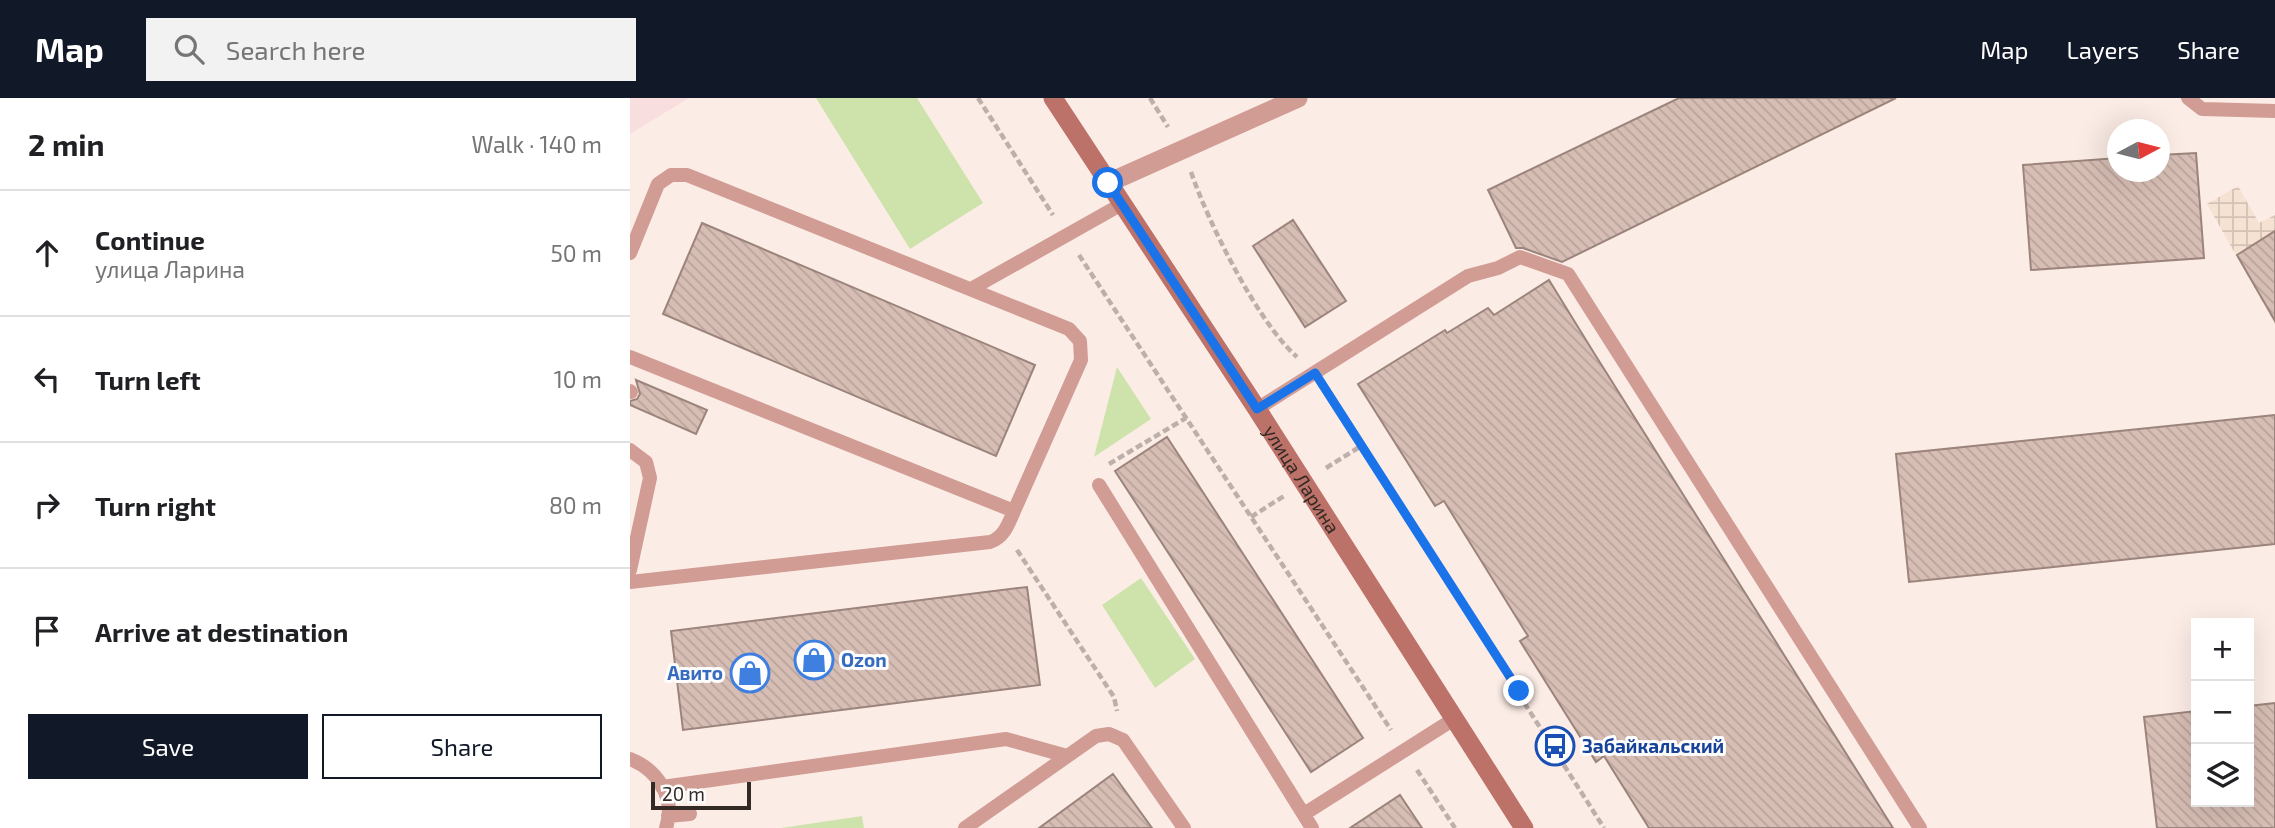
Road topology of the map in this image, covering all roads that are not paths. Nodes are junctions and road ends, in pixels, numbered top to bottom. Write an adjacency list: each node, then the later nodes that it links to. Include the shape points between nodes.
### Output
1 (1053, 98): 5 (main road, улица Ларина)
2 (1298, 98): 5 (street)
3 (2188, 98): 4 (lane, via 2202,109)
4 (2275, 111)
5 (1108, 183): 6 (main road, улица Ларина)
6 (1122, 204): 8 (lane); 10 (main road, улица Ларина)
7 (630, 253): 8 (lane, via 658,184 671,174 687,175)
8 (971, 289): 13 (lane, via 1069,329 1080,341 1081,360)
9 (630, 357): 13 (lane)
10 (1257, 409): 17 (main road, улица Ларина); 29 (lane, via 1482,270 1520,257 1569,274)
11 (630, 450): 14 (lane, via 646,462 650,478)
12 (1099, 485): 23 (lane)
13 (1014, 512): 16 (lane, via 998,540 990,542)
14 (635, 519): 15 (lane)
15 (630, 570)
16 (630, 582)
17 (1454, 719): 23 (lane); 28 (main road, улица Ларина)
18 (630, 743): 20 (lane)
19 (1067, 756): 21 (lane, via 1006,739); 25 (lane); 26 (lane, via 1096,736 1109,734 1123,740)
20 (631, 759): 21 (lane, via 646,766)
21 (663, 787): 24 (lane)
22 (690, 814): 24 (lane)
23 (1304, 814): 27 (lane)
24 (667, 822)
25 (965, 828)
26 (1184, 828)
27 (1312, 828)
28 (1524, 828)
29 (1920, 828)

